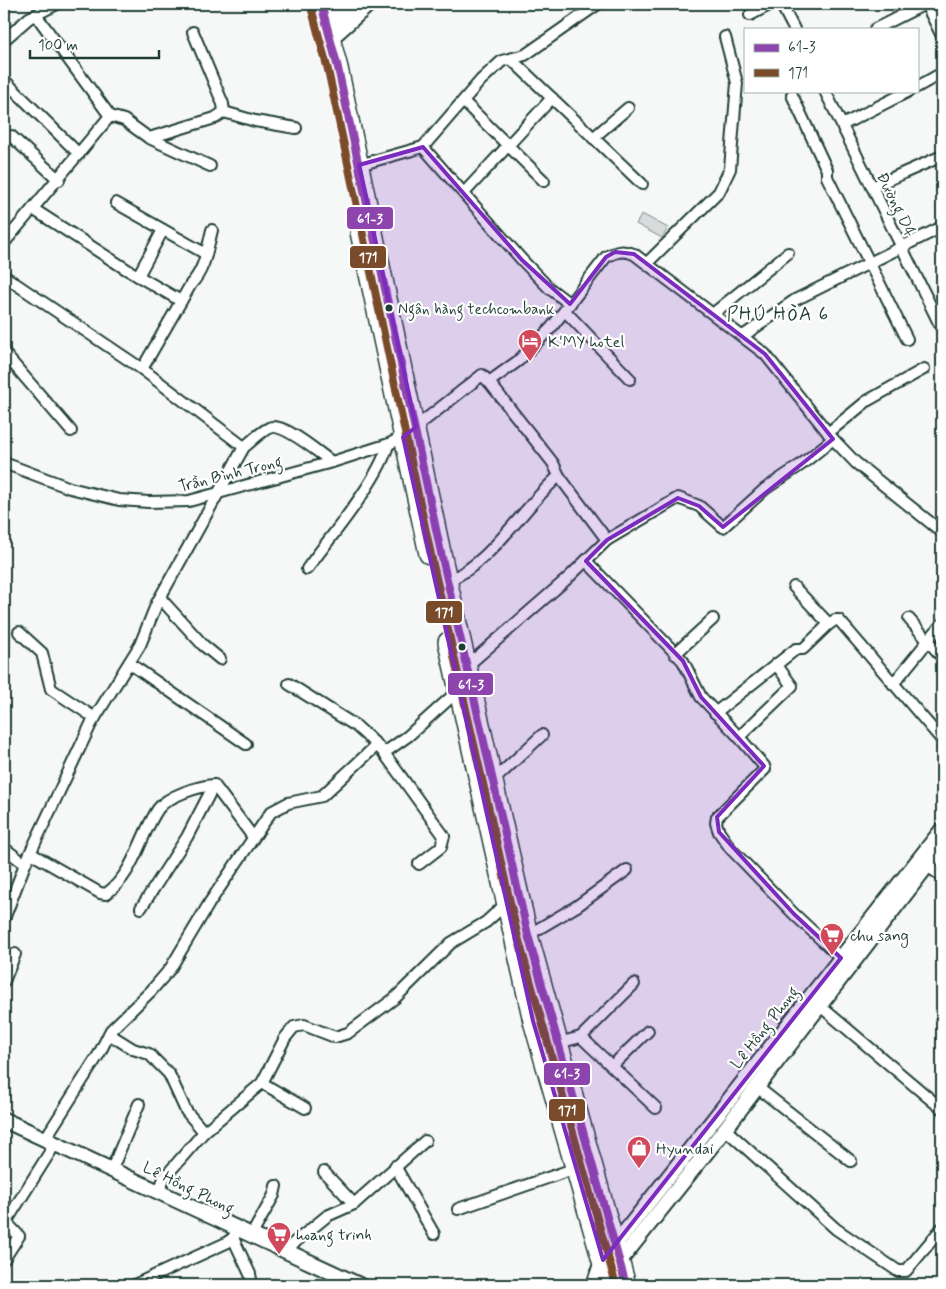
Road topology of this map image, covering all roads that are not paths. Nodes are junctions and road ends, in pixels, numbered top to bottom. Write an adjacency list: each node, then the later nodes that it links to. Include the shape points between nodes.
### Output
1 (57, 4): 10 (street)
2 (308, 4): 72 (highway, via 325,65)
3 (321, 4): 14 (highway)
4 (350, 4): 14 (street)
5 (369, 4): 14 (street)
6 (598, 4): 19 (street, via 526,55)
7 (771, 4): 11 (street)
8 (781, 4): 12 (street)
9 (926, 4): 13 (street); 16 (street)
10 (36, 15): 18 (street); 30 (street)
11 (750, 15)
12 (793, 28)
13 (877, 28)
14 (329, 31): 40 (highway)
15 (193, 32): 29 (street)
16 (942, 36)
17 (725, 37): 57 (street, via 737,83 730,169 719,192)
18 (4, 40)
19 (512, 60): 26 (street); 27 (street, via 502,60)
20 (942, 73): 22 (street)
21 (4, 80): 38 (street)
22 (918, 86)
23 (826, 92): 31 (street, Đường D4)
24 (907, 92): 31 (street)
25 (792, 95): 56 (street)
26 (552, 98): 35 (street); 36 (street)
27 (464, 102): 36 (street); 37 (street)
28 (628, 108): 35 (street)
29 (224, 112): 32 (street); 34 (street, via 215,118)
30 (110, 116): 34 (street, via 124,120); 38 (street)
31 (842, 125): 45 (street, Đường D4)
32 (296, 128)
33 (11, 136): 42 (street)
34 (149, 138): 41 (street)
35 (593, 138): 44 (street)
36 (508, 146): 43 (street); 46 (street)
37 (423, 147): 40 (street); 46 (street)
38 (79, 154): 42 (street)
39 (942, 156): 45 (street)
40 (359, 165): 72 (highway)
41 (210, 166)
42 (59, 180): 48 (street)
43 (544, 181)
44 (642, 184)
45 (872, 187): 53 (street, Đường D4)
46 (465, 192): 61 (street, via 522,260)
47 (116, 204): 50 (street)
48 (33, 209): 52 (street); 59 (street)
49 (942, 227): 53 (street)
50 (164, 230): 55 (street); 59 (street)
51 (212, 230): 55 (street)
52 (4, 242)
53 (902, 247): 56 (street); 63 (street, Đường D4)
54 (788, 253): 62 (street)
55 (206, 254): 60 (street, via 199,275)
56 (869, 263): 64 (street, via 795,300); 65 (street)
57 (647, 264): 61 (street, via 625,251 606,257); 62 (street)
58 (4, 276): 67 (street)
59 (138, 276): 60 (street)
60 (181, 301): 67 (street)
61 (568, 308): 69 (street); 70 (street, via 533,347)
62 (714, 313): 64 (street)
63 (942, 329)
64 (743, 336): 73 (street, via 765,354)
65 (907, 339)
66 (4, 353): 71 (street)
67 (142, 369): 74 (street)
68 (924, 369): 73 (street, via 867,401)
69 (630, 379)
70 (489, 382): 72 (street, via 482,376); 77 (street)
71 (71, 431)
72 (402, 436): 75 (street, Trần Bình Trọng); 82 (street); 83 (highway); 100 (highway)
73 (831, 436): 79 (street, via 856,463); 80 (street, via 802,464 766,489 723,527 699,506 678,498)
74 (244, 447): 75 (street, via 270,427 278,427 289,431); 78 (street)
75 (332, 462): 78 (street, Trần Bình Trọng)
76 (4, 463): 78 (street, Trần Bình Trọng, via 70,488 119,500 189,501)
77 (559, 476): 80 (street); 83 (street, via 476,564 463,575)
78 (220, 493): 85 (street)
79 (942, 532)
80 (607, 540): 81 (street)
81 (586, 560): 92 (street); 97 (street)
82 (307, 569)
83 (448, 581): 97 (highway)
84 (794, 587): 88 (street)
85 (160, 598): 94 (street); 95 (street)
86 (713, 619): 92 (street)
87 (909, 619): 91 (street)
88 (829, 624): 96 (street, via 803,649 796,649); 99 (street, via 839,620)
89 (942, 624): 91 (street)
90 (19, 632): 102 (street, via 42,653 51,689)
91 (928, 642): 93 (street); 99 (street)
92 (675, 654): 101 (street, via 683,661 701,697)
93 (942, 657)
94 (220, 659)
95 (129, 664): 102 (street); 106 (street)
96 (776, 664): 101 (street); 104 (street, via 792,686)
97 (467, 666): 108 (highway)
98 (289, 684): 107 (street, via 356,726)
99 (893, 684): 105 (street)
100 (459, 690): 107 (street, via 408,736); 120 (highway)
101 (715, 713): 104 (street)
102 (95, 718): 114 (street)
103 (542, 735): 108 (street)
104 (739, 737): 125 (street, via 765,769 717,816 718,832 788,908)
105 (942, 740)
106 (246, 744)
107 (380, 749): 111 (street, via 322,796 288,803 272,812); 116 (street, via 444,836 441,846)
108 (493, 781): 123 (highway)
109 (214, 785): 111 (street); 114 (street, via 190,790 159,808 136,859 106,894); 121 (street, via 187,837)
110 (942, 830): 125 (street, Lê Hồng Phong)
111 (253, 837): 130 (street, via 170,968)
112 (942, 846): 117 (street, Lê Hồng Phong)
113 (4, 848): 115 (street)
114 (32, 854): 115 (street)
115 (26, 864): 122 (street)
116 (419, 864)
117 (927, 866): 119 (street); 128 (street, Lê Hồng Phong)
118 (627, 870): 123 (street, via 577,906)
119 (942, 876)
120 (507, 903): 134 (street, via 486,922 451,943 395,998 348,1034 336,1037 304,1025 294,1027 282,1042); 147 (highway, via 533,1021)
121 (141, 908)
122 (4, 919)
123 (528, 935): 132 (highway)
124 (15, 954): 126 (street)
125 (841, 958): 159 (street, Lê Hồng Phong)
126 (4, 981)
127 (634, 984): 131 (street)
128 (819, 1005): 135 (street, Lê Hồng Phong); 139 (street)
129 (648, 1031): 133 (street)
130 (109, 1034): 142 (street, via 133,1049 149,1054 169,1074 186,1111); 144 (street)
131 (581, 1037): 132 (street); 133 (street)
132 (558, 1043): 159 (highway)
133 (612, 1066): 138 (street)
134 (262, 1083): 137 (street); 142 (street)
135 (757, 1087): 141 (street, Lê Hồng Phong); 145 (street)
136 (139, 1104): 148 (street)
137 (305, 1108)
138 (656, 1108)
139 (942, 1109)
140 (4, 1120): 144 (street, Lê Hồng Phong)
141 (725, 1129): 154 (street, via 836,1229 901,1272 906,1271); 159 (street, Lê Hồng Phong)
142 (204, 1132): 151 (street, via 164,1178)
143 (425, 1140): 146 (street)
144 (50, 1142): 148 (street, Lê Hồng Phong); 160 (street, via 6,1222 19,1236)
145 (851, 1161)
146 (396, 1166): 152 (street); 156 (street)
147 (576, 1168): 153 (street); 159 (highway)
148 (112, 1169): 151 (street, Lê Hồng Phong)
149 (324, 1172): 152 (street)
150 (276, 1186): 157 (street)
151 (160, 1192): 155 (street, Lê Hồng Phong)
152 (354, 1204): 158 (street, via 327,1216)
153 (458, 1209)
154 (942, 1228)
155 (235, 1234): 157 (street, Lê Hồng Phong); 162 (street); 163 (street)
156 (434, 1234)
157 (251, 1236): 158 (street, Lê Hồng Phong)
158 (284, 1251): 164 (street, Lê Hồng Phong)
159 (612, 1256): 161 (highway); 165 (highway)
160 (4, 1259)
161 (602, 1283)
162 (134, 1285)
163 (252, 1285)
164 (358, 1285)
165 (626, 1285)

